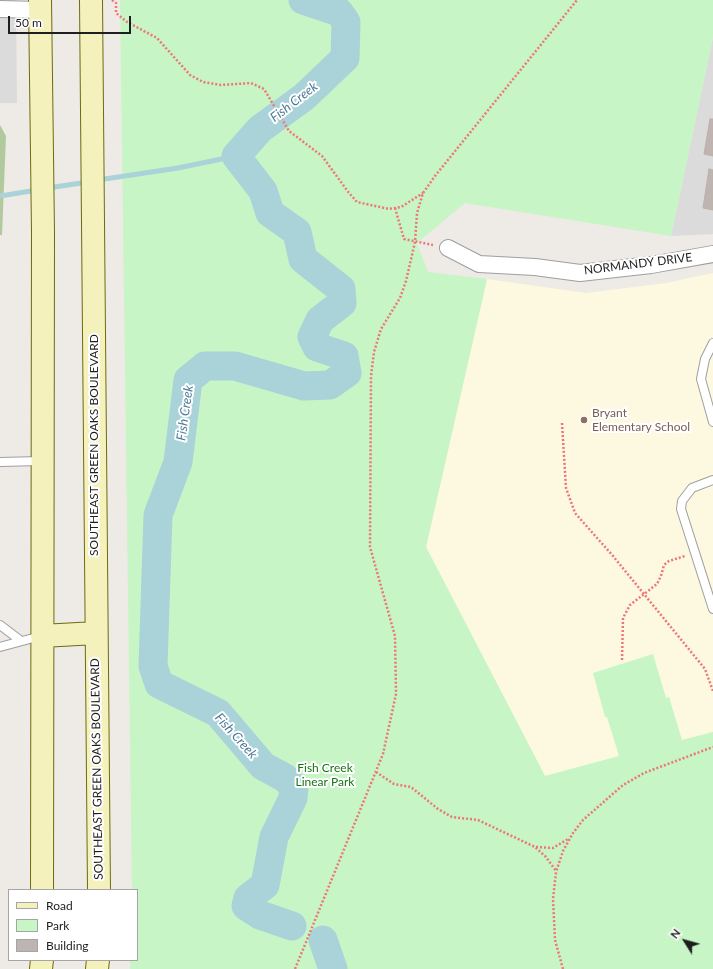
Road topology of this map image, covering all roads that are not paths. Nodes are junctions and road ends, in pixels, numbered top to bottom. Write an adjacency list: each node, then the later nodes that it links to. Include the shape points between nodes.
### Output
1 (91, 0): 13 (main road, SOUTHEAST GREEN OAKS BOULEVARD)
2 (40, 5): 3 (street); 8 (main road, via 43,232)
3 (0, 10)
4 (448, 248): 5 (street, NORMANDY DRIVE, via 478,264 580,272 651,265)
5 (713, 254)
6 (713, 343): 7 (lane, via 705,359 701,379)
7 (713, 422)
8 (42, 461): 9 (lane); 14 (main road)
9 (0, 462)
10 (713, 480): 11 (lane, via 692,488 682,500 681,509)
11 (713, 609)
12 (0, 625): 15 (lane)
13 (96, 633): 14 (main road); 18 (main road, SOUTHEAST GREEN OAKS BOULEVARD)
14 (42, 636): 15 (lane); 17 (main road)
15 (21, 641): 16 (lane)
16 (0, 647)
17 (42, 889)
18 (99, 889)

